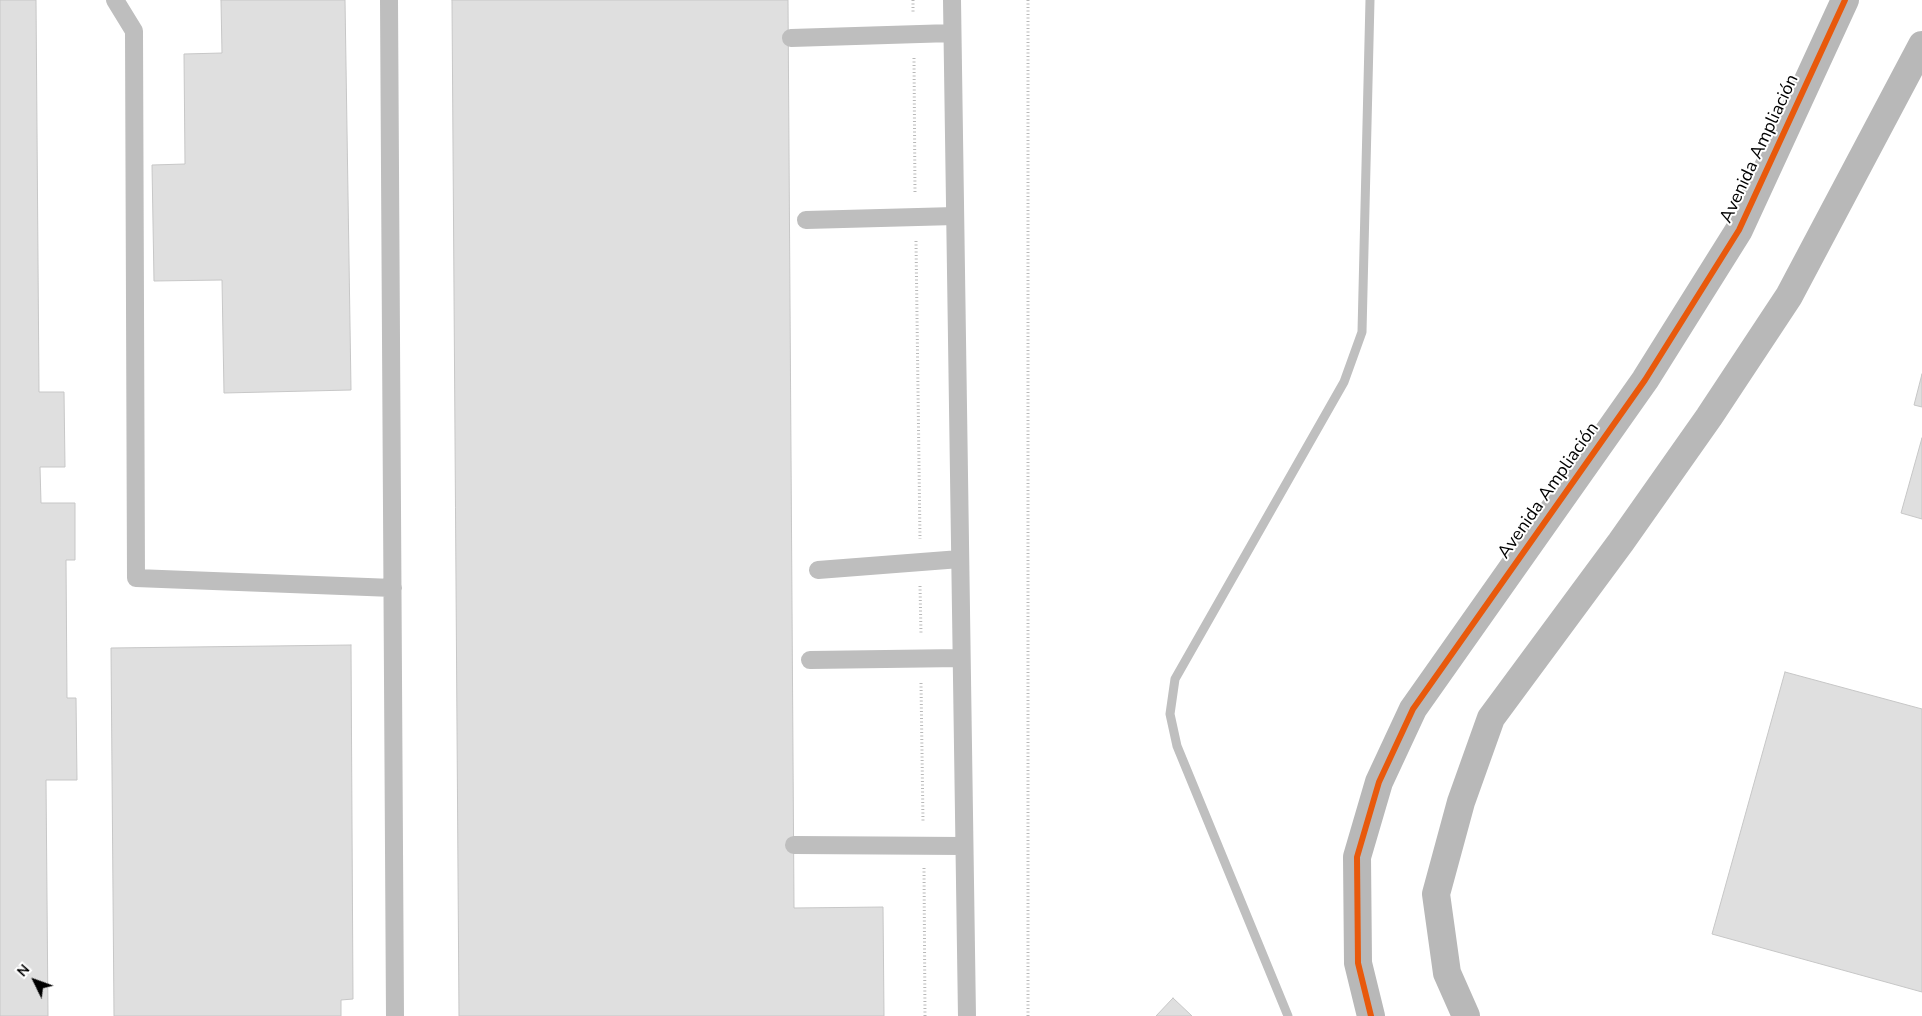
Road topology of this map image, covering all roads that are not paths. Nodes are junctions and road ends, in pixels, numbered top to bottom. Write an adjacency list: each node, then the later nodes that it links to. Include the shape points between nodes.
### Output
1 (114, 0): 12 (lane, via 134,30 136,578)
2 (389, 0): 12 (lane)
3 (952, 0): 5 (lane)
4 (1845, 0): 19 (street, Avenida Ampliación, via 1739,230 1645,380 1413,709 1379,782 1357,857 1358,963)
5 (952, 33): 6 (lane); 8 (lane)
6 (791, 38)
7 (1922, 45): 20 (street, via 1789,296 1704,425 1491,718 1461,802 1436,894 1447,973)
8 (955, 216): 9 (lane); 10 (lane)
9 (806, 220)
10 (960, 559): 11 (lane); 13 (lane)
11 (818, 570)
12 (393, 588): 17 (lane)
13 (961, 658): 14 (lane); 16 (lane)
14 (810, 660)
15 (794, 845): 16 (lane)
16 (964, 846): 18 (lane)
17 (395, 1016)
18 (967, 1016)
19 (1371, 1016)
20 (1466, 1016)

